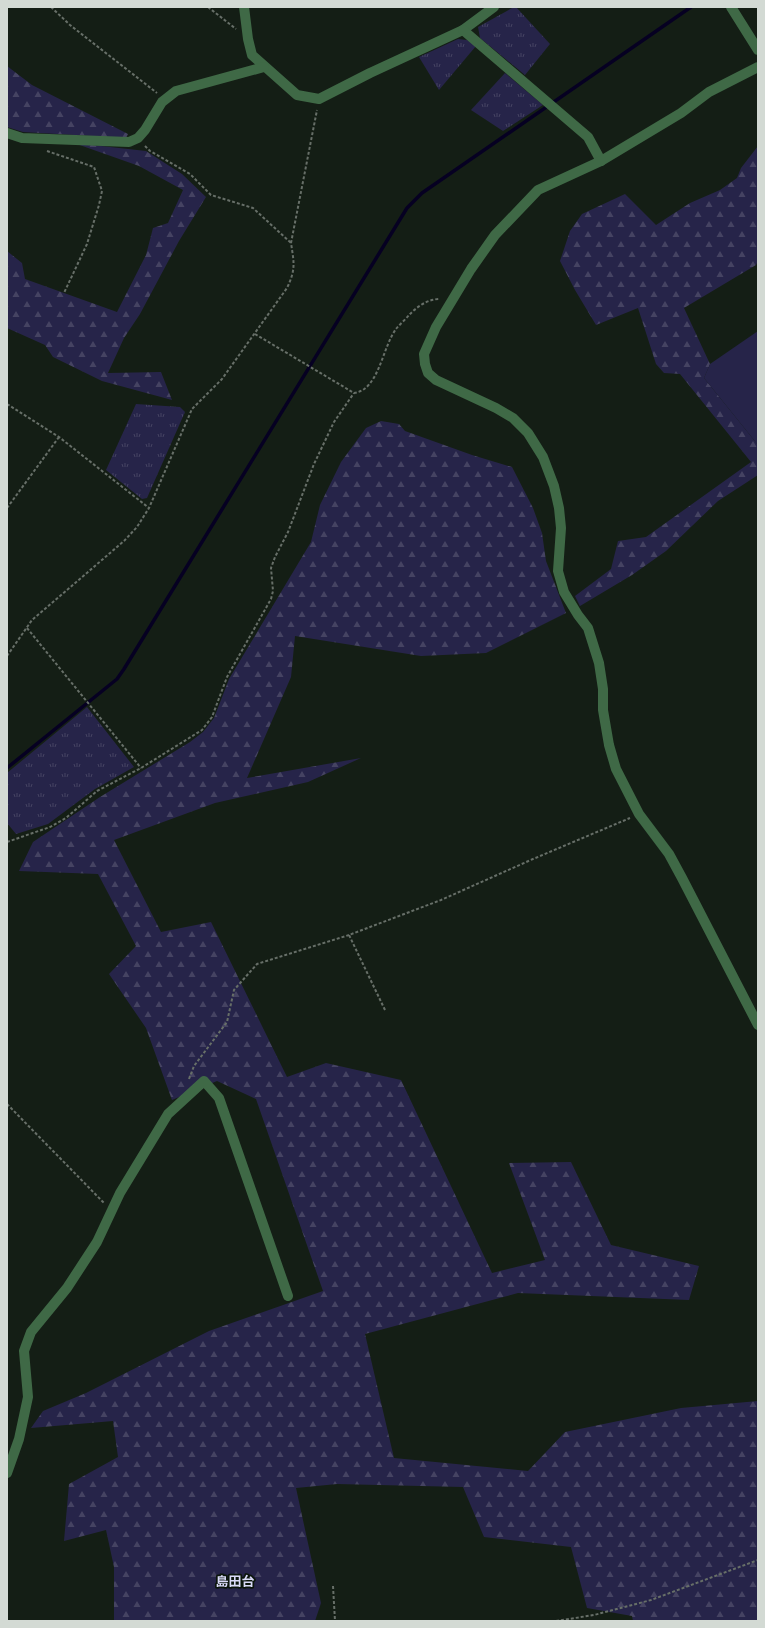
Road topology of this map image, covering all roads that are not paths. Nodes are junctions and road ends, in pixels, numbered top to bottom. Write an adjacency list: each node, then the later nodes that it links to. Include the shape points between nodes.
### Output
1 (244, 7): 6 (street, via 252,55)
2 (494, 7): 4 (street)
3 (731, 7): 5 (street)
4 (463, 30): 6 (street, via 319,99 297,95); 9 (street, via 588,137)
5 (758, 50)
6 (264, 67): 8 (street, via 176,91 166,99 138,138 129,142 22,138)
7 (758, 67): 9 (street, via 709,92 674,117)
8 (7, 133)
9 (601, 161): 10 (street, via 538,190 495,235 436,327 424,354 425,364 428,373 436,380 513,418 528,433 543,457 559,508 561,528 558,571 564,592 588,628 599,663 603,710 616,769 639,814 669,854)
10 (758, 1024)
11 (288, 1296): 12 (street, via 219,1098 204,1081 168,1114 120,1193 97,1242 67,1288 31,1332 24,1352 28,1397 19,1439)
12 (7, 1473)

